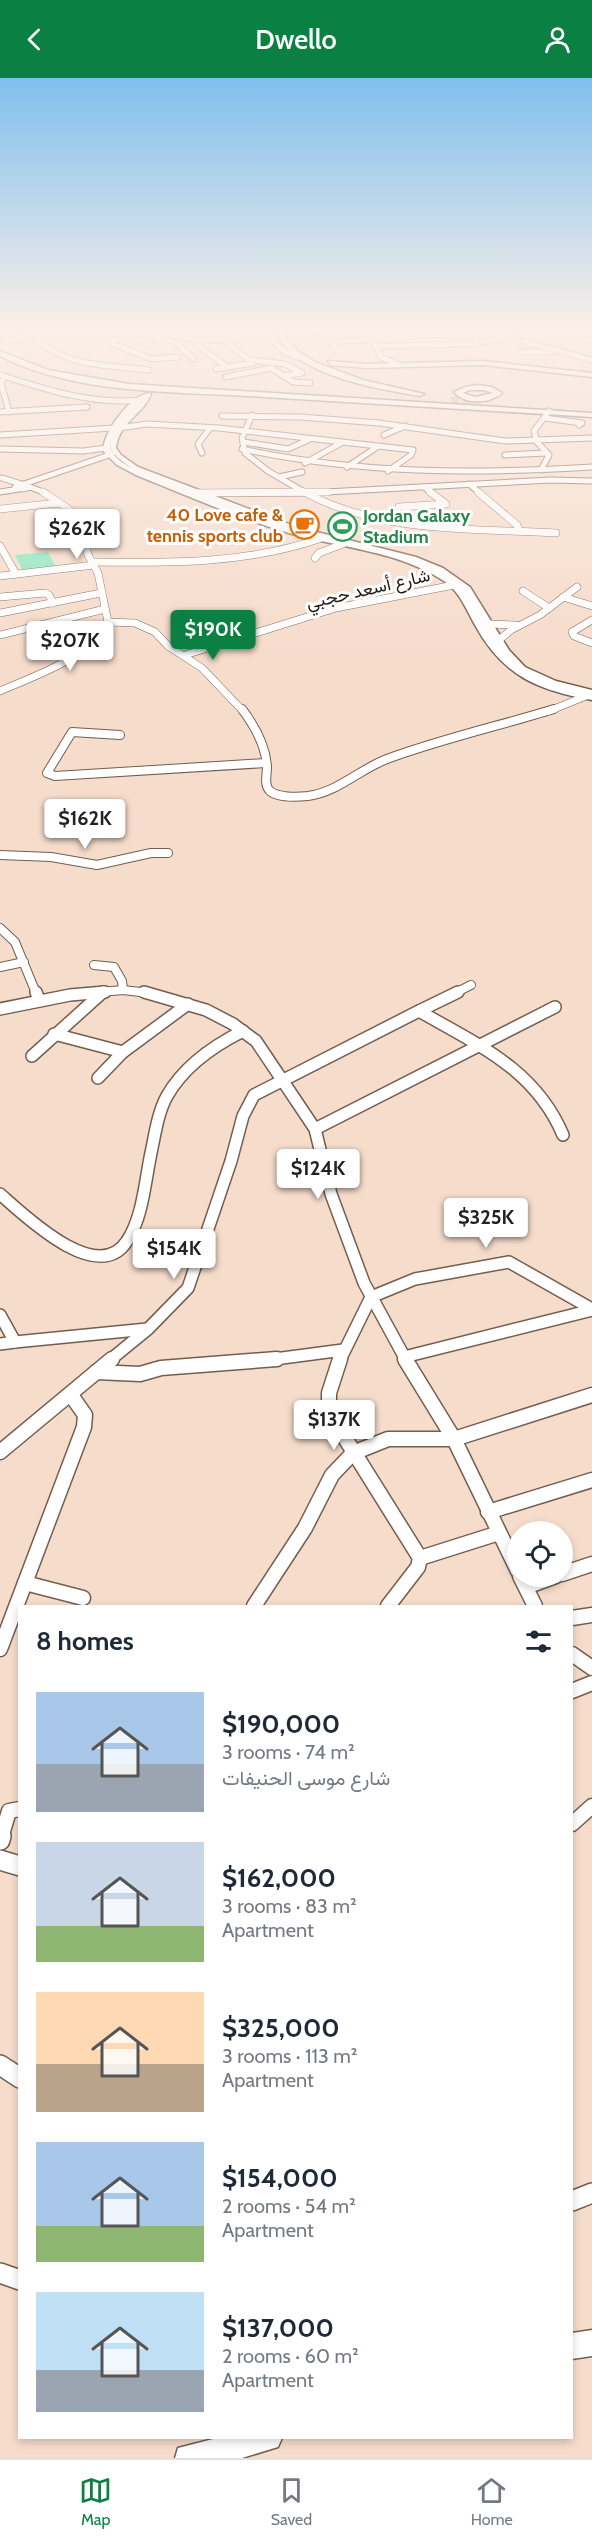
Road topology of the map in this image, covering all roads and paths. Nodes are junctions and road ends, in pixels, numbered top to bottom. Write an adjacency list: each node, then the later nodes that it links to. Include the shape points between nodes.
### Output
1 (108, 437): 19 (main road)
2 (203, 437): 17 (street, via 198,444)
3 (244, 437): 12 (street)
4 (295, 437): 8 (street)
5 (469, 437): 10 (street)
6 (536, 437): 10 (street)
7 (592, 438): 10 (street)
8 (309, 439): 11 (street); 12 (street, via 289,449)
9 (369, 439): 13 (street)
10 (537, 442): 18 (street)
11 (341, 443): 13 (street); 23 (street)
12 (242, 445): 23 (street); 29 (street, via 251,459)
13 (361, 445): 14 (street)
14 (377, 447): 24 (street); 27 (street, via 414,451)
15 (0, 449): 16 (street)
16 (83, 451): 19 (street); 21 (street)
17 (202, 453)
18 (547, 453): 20 (street); 26 (street)
19 (112, 454): 21 (street); 22 (street); 32 (main road); 38 (main road, via 139,473)
20 (505, 455)
21 (97, 458): 22 (street); 30 (street)
22 (88, 461): 30 (street)
23 (305, 462): 24 (street)
24 (347, 467): 27 (street)
25 (592, 467): 26 (street)
26 (541, 470): 27 (street)
27 (388, 471)
28 (302, 472): 29 (street)
29 (279, 477): 40 (street)
30 (46, 480): 33 (street); 33 (street); 41 (street)
31 (592, 481): 34 (street)
32 (173, 483): 37 (street); 38 (main road)
33 (17, 484): 36 (street); 36 (street); 41 (street)
34 (469, 484): 35 (street); 46 (street, via 518,525)
35 (424, 487): 40 (street); 44 (street, via 446,504)
36 (2, 490): 41 (street)
37 (220, 492): 38 (street); 39 (street)
38 (194, 493): 42 (main road); 48 (main road)
39 (237, 493): 40 (street); 42 (street, via 222,495 219,498)
40 (307, 493): 46 (street, via 374,519)
41 (42, 494): 43 (street)
42 (223, 502): 66 (main road, via 294,529 433,567 463,584)
43 (59, 503): 45 (street); 52 (street, via 76,518)
44 (399, 507)
45 (0, 509)
46 (519, 530): 47 (street)
47 (556, 533)
48 (319, 539): 49 (main road); 52 (street, via 229,560)
49 (343, 544): 51 (street); 55 (main road, via 411,562)
50 (0, 546): 53 (street)
51 (315, 558)
52 (93, 564): 53 (street); 58 (street)
53 (16, 574): 54 (street)
54 (0, 576)
55 (454, 585): 66 (main road); 73 (street, شارع أسعد حجبي, via 336,608)
56 (577, 587): 60 (street)
57 (523, 591): 63 (street)
58 (101, 593): 61 (street); 64 (street)
59 (0, 597): 61 (street, via 45,593)
60 (563, 597): 62 (street); 63 (street)
61 (53, 603): 65 (street)
62 (592, 606)
63 (549, 608): 69 (street)
64 (105, 609): 68 (street); 70 (street)
65 (0, 613)
66 (483, 620): 69 (street, via 509,626); 71 (main road); 77 (main road, via 494,651 515,671 546,686)
67 (592, 621): 72 (street, via 572,632)
68 (108, 622): 73 (street, via 138,624); 75 (street, via 81,652)
69 (526, 624): 71 (street)
70 (0, 635)
71 (499, 640): 77 (main road, via 512,660 532,675)
72 (592, 643)
73 (185, 655): 79 (street, via 244,710)
74 (1, 681): 75 (street)
75 (19, 683): 76 (street)
76 (0, 690)
77 (590, 695): 79 (street, via 385,760 349,781 309,796 272,792 266,784)
78 (120, 735): 79 (street, via 72,732 46,773)
79 (267, 765)
80 (168, 853): 81 (street, via 92,865 51,857)
81 (0, 855)
82 (0, 928): 83 (street, via 15,942)
83 (24, 962): 85 (street); 89 (street)
84 (94, 965): 87 (street, via 114,967)
85 (0, 968)
86 (471, 985): 94 (street)
87 (123, 990): 88 (street); 90 (street, via 154,993)
88 (104, 991): 89 (street); 97 (street)
89 (39, 1000): 91 (street)
90 (188, 1004): 96 (street); 99 (street)
91 (14, 1006): 93 (street); 95 (street)
92 (555, 1007): 98 (street)
93 (0, 1009)
94 (418, 1011): 98 (street); 102 (street)
95 (0, 1020)
96 (243, 1031): 102 (street, via 265,1052); 105 (street, via 197,1060 168,1094 135,1223 121,1249 99,1256 62,1244)
97 (54, 1034): 99 (street); 100 (street)
98 (477, 1046): 103 (street); 104 (street, via 530,1083 553,1111)
99 (123, 1052): 101 (street)
100 (32, 1056)
101 (98, 1078)
102 (280, 1080): 103 (street); 109 (street, via 254,1095 247,1106 193,1279)
103 (315, 1129): 106 (street, via 331,1194)
104 (563, 1135)
105 (2, 1199)
106 (371, 1297): 107 (street, via 414,1279 509,1262); 112 (street); 113 (street)
107 (592, 1309): 113 (street)
108 (0, 1315): 110 (street)
109 (148, 1329): 110 (street); 114 (street)
110 (15, 1342): 111 (street)
111 (0, 1344)
112 (343, 1350): 114 (street, via 248,1363 161,1368 140,1374); 119 (street, via 329,1400)
113 (404, 1356): 117 (street)
114 (96, 1372): 115 (street)
115 (71, 1395): 118 (street); 127 (street, via 83,1410 86,1422)
116 (592, 1395): 117 (street)
117 (454, 1439): 119 (street, via 388,1439); 121 (street)
118 (0, 1452)
119 (353, 1454): 124 (street); 130 (street, via 332,1475 305,1528)
120 (592, 1480): 121 (street)
121 (488, 1512): 122 (street)
122 (499, 1533): 123 (street); 124 (street)
123 (507, 1549)
124 (420, 1558): 131 (street, via 418,1567)
125 (592, 1564): 126 (street)
126 (573, 1570)
127 (25, 1583): 129 (street); 135 (street)
128 (526, 1587): 132 (street)
129 (83, 1598)
130 (256, 1605)
131 (389, 1605)
132 (534, 1605)
133 (592, 1615): 134 (street)
134 (573, 1618)
135 (0, 1649)
136 (573, 1655): 137 (street)
137 (592, 1668)
138 (592, 1683): 139 (street)
139 (573, 1691)
140 (592, 1806): 142 (street)
141 (18, 1809): 143 (street, via 9,1811)
142 (573, 1823)
143 (0, 1840)
144 (0, 1860): 145 (street)
145 (18, 1865)
146 (0, 2065): 147 (street)
147 (18, 2077)
148 (592, 2193): 149 (street)
149 (573, 2201)
150 (0, 2273): 151 (street)
151 (18, 2279)
152 (592, 2343): 153 (main road)
153 (573, 2346)
154 (265, 2439): 155 (main road)
155 (188, 2458)

